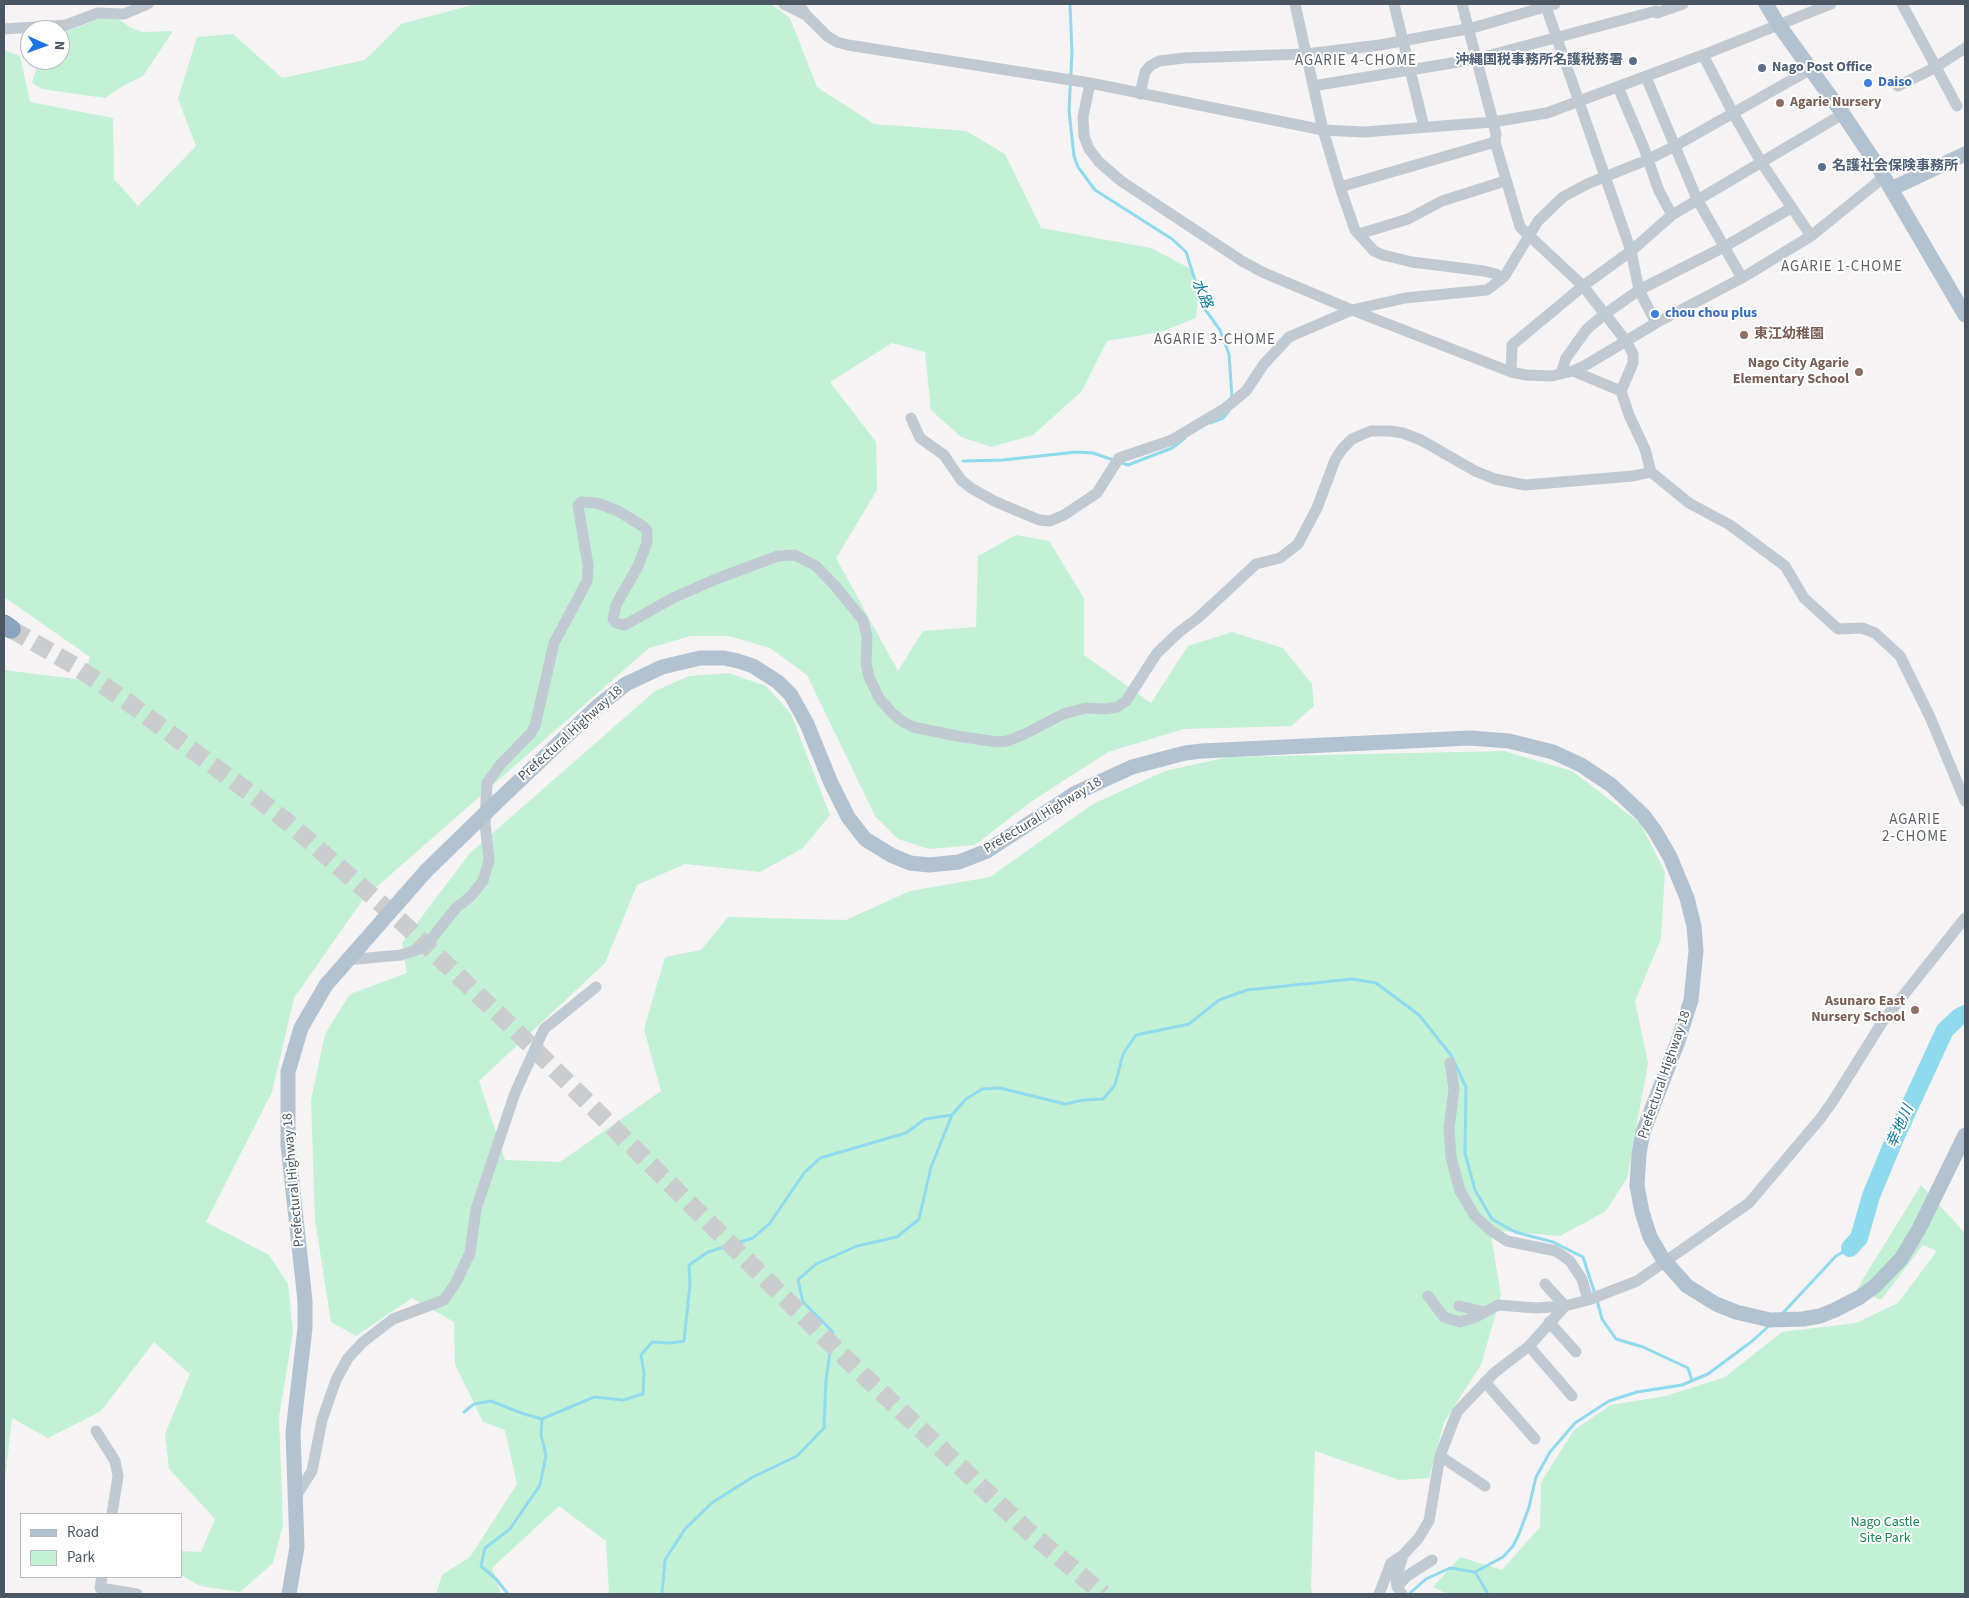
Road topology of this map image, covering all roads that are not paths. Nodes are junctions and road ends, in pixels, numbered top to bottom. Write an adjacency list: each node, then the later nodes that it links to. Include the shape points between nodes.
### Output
1 (148, 4): 15 (street, via 124,14 98,13 66,25)
2 (784, 4): 12 (street)
3 (799, 4): 12 (street)
4 (1295, 4): 19 (street)
5 (1394, 4): 17 (street)
6 (1462, 4): 14 (street)
7 (1684, 4): 16 (street)
8 (1766, 4): 13 (main road)
9 (1832, 4): 13 (street)
10 (1902, 4): 22 (street)
11 (1549, 5): 14 (street); 16 (street)
12 (806, 15): 26 (street, via 827,36 848,45)
13 (1778, 24): 20 (street); 23 (main road)
14 (1468, 28): 17 (street); 21 (street)
15 (4, 30)
16 (1556, 37): 21 (street); 31 (street)
17 (1402, 40): 19 (street); 24 (street)
18 (1965, 48): 22 (street)
19 (1306, 54): 27 (street); 30 (street, via 1184,58 1158,62 1145,72)
20 (1704, 55): 25 (street); 33 (street)
21 (1476, 59): 24 (street); 35 (street)
22 (1936, 67): 28 (street); 32 (street)
23 (1811, 69): 33 (street); 34 (main road)
24 (1409, 70): 27 (street); 36 (street)
25 (1646, 77): 29 (street); 39 (street)
26 (1085, 82): 30 (street); 59 (street, via 1084,136 1089,149 1109,172 1242,261)
27 (1313, 86): 37 (street)
28 (1898, 86)
29 (1618, 88): 31 (street); 41 (street)
30 (1140, 94): 37 (street)
31 (1579, 102): 35 (street, via 1546,113); 43 (street)
32 (1957, 106)
33 (1733, 114): 39 (street); 42 (street)
34 (1843, 114): 42 (street); 45 (main road)
35 (1493, 122): 36 (street); 38 (street)
36 (1424, 126): 37 (street, via 1364,132)
37 (1323, 130): 46 (street)
38 (1495, 142): 44 (street); 46 (street)
39 (1675, 146): 41 (street); 47 (street)
40 (1965, 154): 45 (main road)
41 (1647, 160): 43 (street); 49 (street)
42 (1761, 162): 47 (street); 48 (street)
43 (1605, 177): 52 (street, via 1563,197 1538,221); 54 (street)
44 (1505, 181): 50 (street, via 1442,201 1408,219); 52 (street, via 1520,227)
45 (1887, 183): 51 (street); 61 (main road)
46 (1340, 187): 50 (street)
47 (1697, 199): 49 (street); 53 (street)
48 (1791, 208): 51 (street); 53 (street)
49 (1672, 215): 54 (street)
50 (1359, 234): 56 (street, via 1374,251 1383,255 1484,271)
51 (1811, 236): 55 (street)
52 (1530, 237): 56 (street); 57 (street)
53 (1724, 247): 55 (street); 58 (street)
54 (1631, 251): 57 (street); 58 (street)
55 (1742, 278): 62 (street)
56 (1501, 279): 59 (street, via 1487,290 1405,298)
57 (1583, 286): 60 (street); 65 (street, via 1512,345)
58 (1639, 290): 60 (street); 62 (street)
59 (1352, 310): 65 (street); 68 (street, via 1289,337 1264,364 1246,391 1224,409 1172,440 1119,458 1097,493 1050,521 1039,520 971,488 961,480 944,455 920,438)
60 (1605, 314): 63 (street); 66 (street, via 1587,329 1566,358)
61 (1965, 315)
62 (1656, 323): 63 (street)
63 (1626, 341): 64 (street); 67 (street, via 1633,354 1633,363)
64 (1573, 371): 66 (street); 67 (street)
65 (1511, 372): 66 (street, via 1539,377)
66 (1561, 374)
67 (1622, 391): 69 (street)
68 (911, 418)
69 (1651, 472): 70 (street, via 1689,503 1730,525 1785,566 1804,598 1838,630 1862,628 1875,634 1900,656 1930,717); 72 (street, via 1525,485 1475,471 1403,433 1372,431 1361,435 1347,444 1336,460 1298,544 1280,558 1250,568 1178,633 1157,653 1126,701 1106,709 1086,708 1063,714 1022,735 997,742 913,727 893,714 879,698 869,677 863,620 816,566 795,555 778,556 716,579 624,625 616,623 613,619 616,605 638,566 647,543 647,531 598,503 581,502 578,506 588,564 587,581 554,643 531,733 487,783 485,823 489,860 482,881 422,948 401,955)
70 (1965, 802)
71 (1965, 918): 78 (street, via 1883,1021 1820,1119 1749,1203 1637,1281)
72 (346, 960): 75 (main road, Prefectural Highway 18, bridge, via 426,871 598,706 626,684 662,667 700,658 738,661 753,666 778,682 791,695 808,724 831,783 848,817 865,839 876,848 910,863 929,865 971,858 1000,843 1074,794 1132,767 1172,756 1202,751 1491,739 1541,748 1566,758 1611,785 1643,815 1664,846 1682,883 1695,938 1692,993 1678,1041 1643,1132 1637,1186 1644,1220 1654,1246 1687,1286 1716,1304 1770,1320 1820,1316 1860,1297 1901,1259 1919,1230); 91 (main road, Prefectural Highway 18, via 310,1010 288,1072 288,1146 305,1319 293,1432)
73 (596, 987): 91 (street, via 544,1029 515,1093 476,1209 470,1253 455,1284 444,1300 393,1319 348,1358 336,1380 322,1420 312,1471)
74 (1450, 1063): 78 (street, via 1454,1089 1449,1130 1451,1157 1460,1191 1475,1216 1507,1241 1556,1251 1570,1261 1582,1279)
75 (1965, 1135)
76 (1545, 1284): 80 (street)
77 (1428, 1296): 81 (street, via 1444,1317 1460,1322)
78 (1589, 1300): 80 (street)
79 (1459, 1306): 81 (street)
80 (1565, 1306): 81 (street, via 1536,1308 1498,1304); 82 (street)
81 (1485, 1312)
82 (1549, 1322): 83 (street); 84 (street)
83 (1529, 1346): 85 (street); 86 (street)
84 (1576, 1352)
85 (1486, 1382): 88 (street); 89 (street, via 1457,1412)
86 (1572, 1396)
87 (96, 1431): 92 (street, via 115,1461 118,1476)
88 (1535, 1439)
89 (1440, 1456): 90 (street); 93 (street, via 1429,1521)
90 (1484, 1486)
91 (296, 1496): 98 (main road, Prefectural Highway 18, via 297,1547)
92 (112, 1513)
93 (1403, 1555): 96 (street, via 1396,1579); 99 (street, via 1391,1563)
94 (1432, 1560): 96 (street, via 1407,1576)
95 (102, 1578): 97 (street, via 100,1588)
96 (1400, 1591)
97 (136, 1594)
98 (290, 1594)
99 (1379, 1594)

